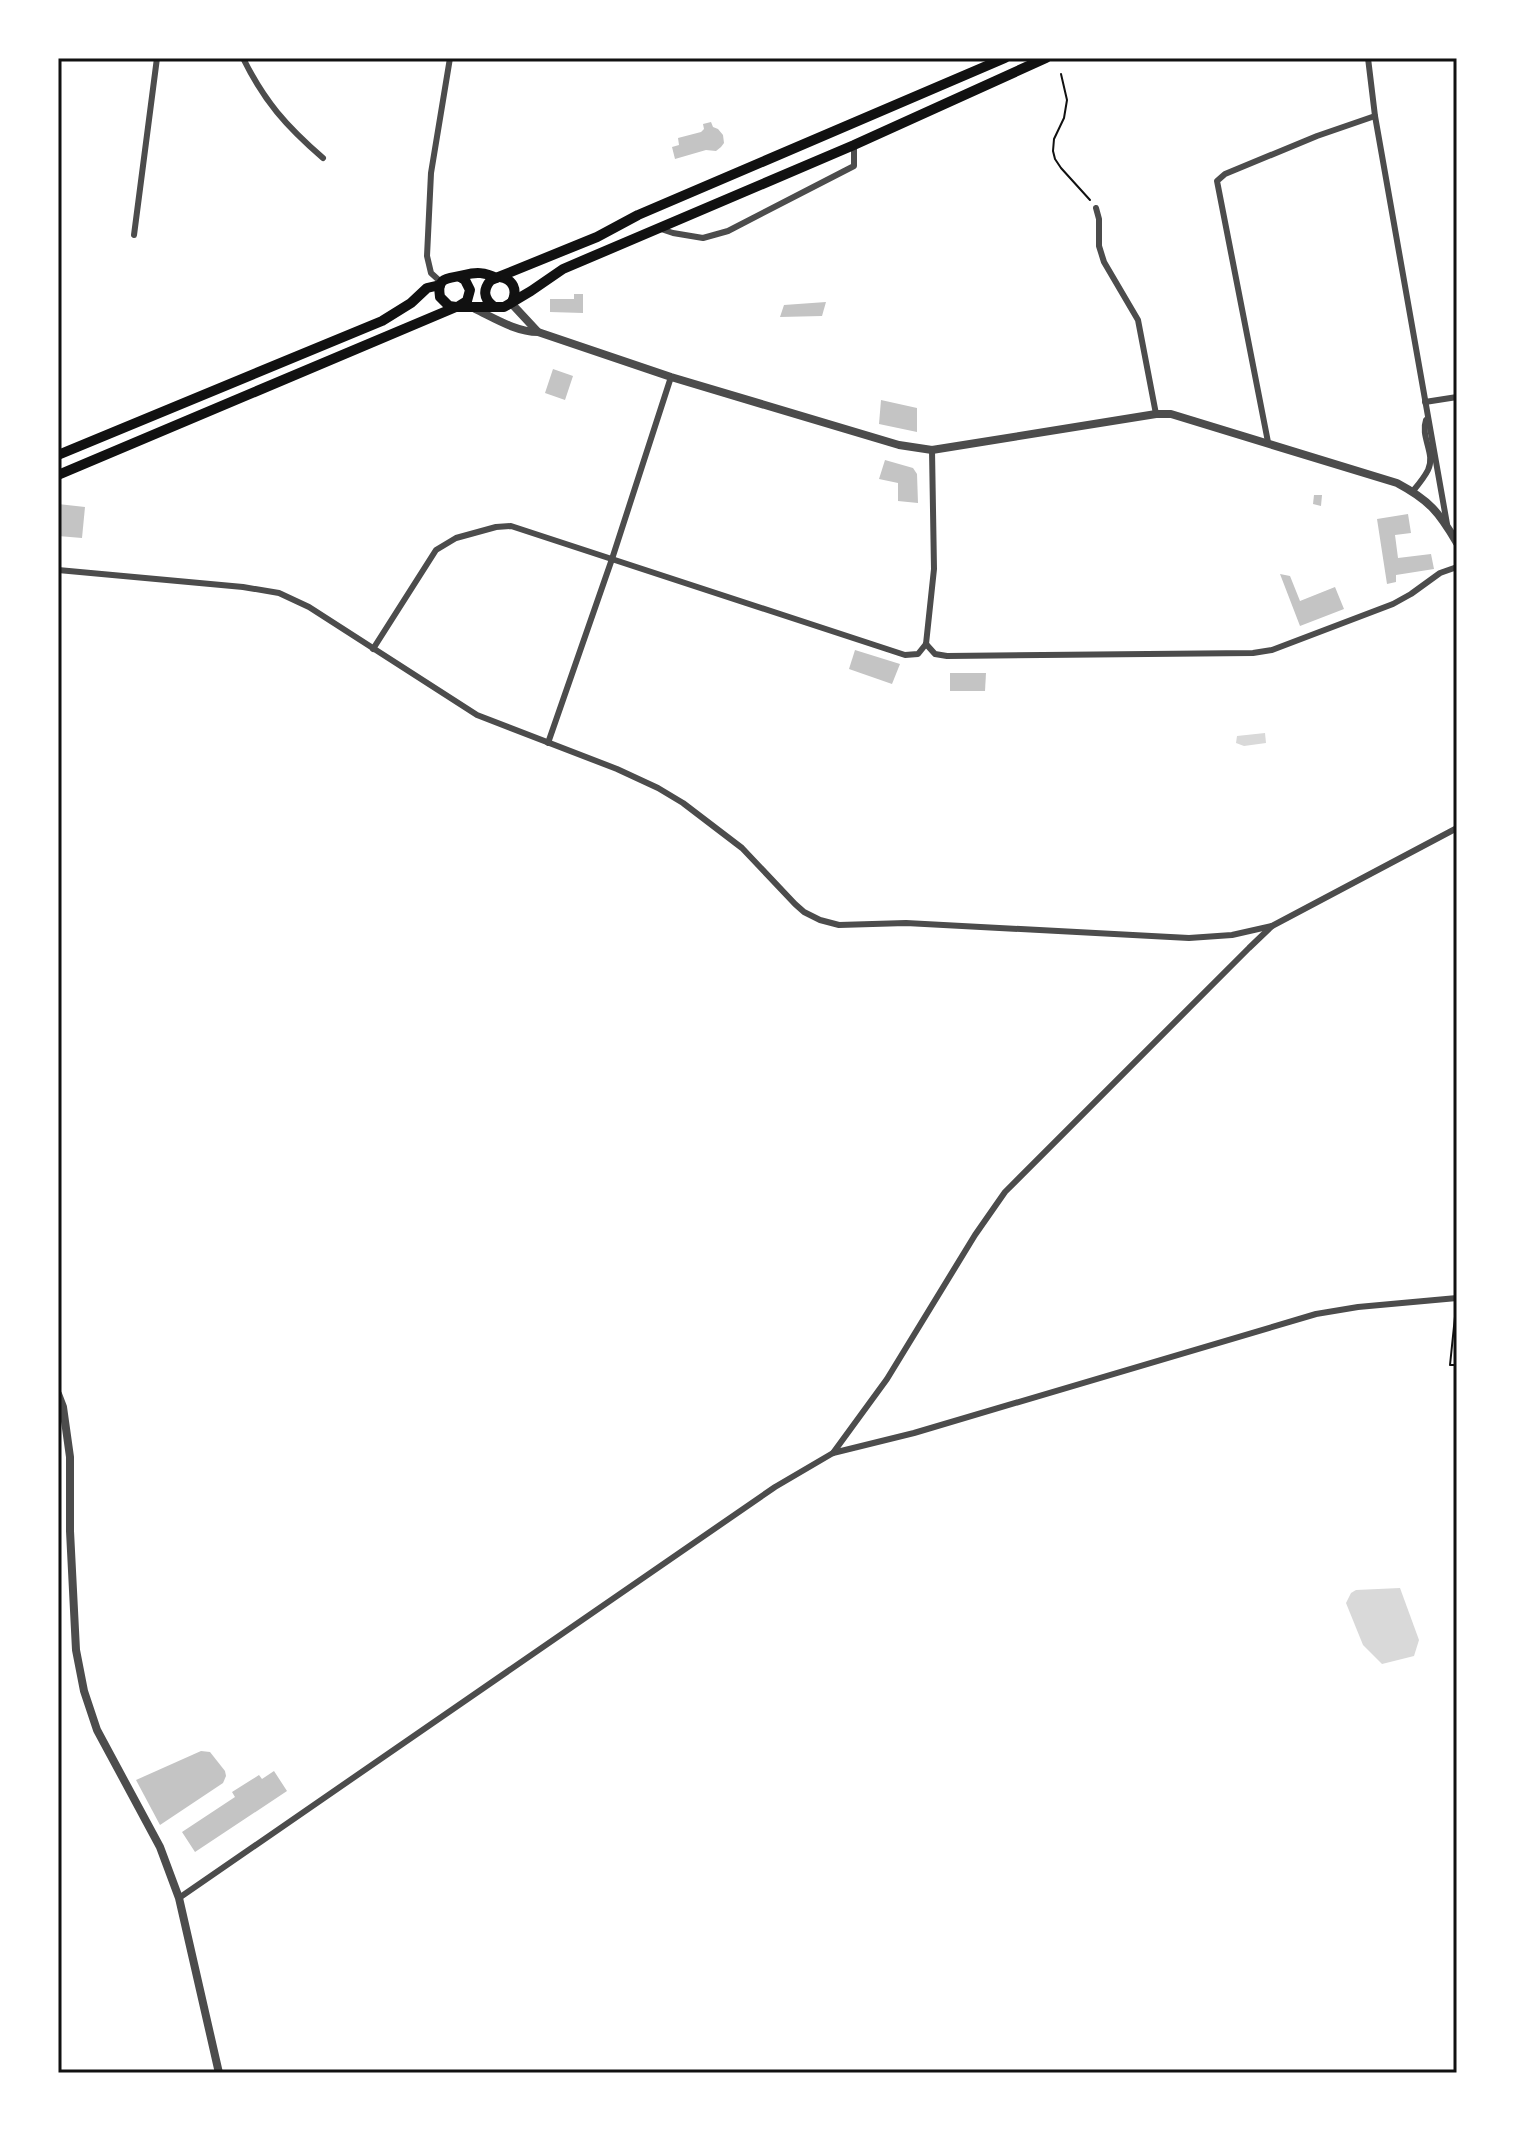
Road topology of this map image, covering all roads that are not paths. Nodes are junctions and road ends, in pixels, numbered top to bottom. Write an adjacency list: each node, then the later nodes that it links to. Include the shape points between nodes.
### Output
1 (157, 58): 12 (street)
2 (243, 58): 9 (street, via 265,99)
3 (450, 58): 15 (street, via 431,173 427,256 431,273)
4 (1005, 58): 14 (main road)
5 (1046, 58): 8 (main road)
6 (1368, 58): 7 (street)
7 (1375, 116): 24 (street); 27 (street, via 1217,181)
8 (854, 145): 11 (main road); 11 (street, via 854,166 728,231 703,238)
9 (323, 158)
10 (1096, 208): 25 (street, via 1104,262 1138,320)
11 (658, 228): 16 (main road, via 563,269)
12 (134, 235)
13 (460, 277): 14 (main road); 15 (main road, via 450,276); 17 (main road, via 470,290 467,301)
14 (498, 277): 16 (main road, via 514,285); 18 (main road, via 485,291)
15 (441, 284): 17 (main road, via 444,303); 29 (main road, via 427,288 382,321)
16 (512, 303): 18 (main road); 21 (street)
17 (457, 306): 19 (main road); 30 (main road)
18 (494, 307): 19 (main road); 20 (street)
19 (475, 309): 20 (street)
20 (502, 321): 21 (street)
21 (538, 332): 22 (street)
22 (671, 377): 28 (street, via 899,445); 34 (street)
23 (1457, 397): 24 (street)
24 (1425, 402): 26 (street)
25 (1156, 414): 27 (street); 28 (street)
26 (1427, 416): 31 (street, via 1423,427 1431,460); 32 (street)
27 (1268, 442): 31 (street)
28 (932, 450): 37 (street, via 934,569)
29 (58, 455)
30 (58, 475)
31 (1413, 491): 32 (street)
32 (1447, 527): 33 (street)
33 (1457, 543)
34 (612, 559): 37 (street, via 905,655 918,654); 38 (street, via 511,526 456,538 436,550); 39 (street)
35 (1457, 567): 37 (street, via 1393,604 1253,653 947,656 935,654)
36 (58, 570): 38 (street, via 279,593)
37 (926, 644)
38 (373, 649): 39 (street, via 477,715)
39 (548, 743): 41 (street, via 617,769 683,803 742,848 804,912 839,925 906,923 1189,938)
40 (1457, 828): 41 (street)
41 (1272, 926): 44 (street, via 1005,1192 887,1379)
42 (1457, 1300): 44 (street, via 1316,1314)
43 (58, 1394): 45 (street, via 70,1457 76,1650 84,1691 97,1730 160,1847)
44 (833, 1453): 45 (street, via 497,1676)
45 (179, 1898): 46 (street)
46 (219, 2073)

